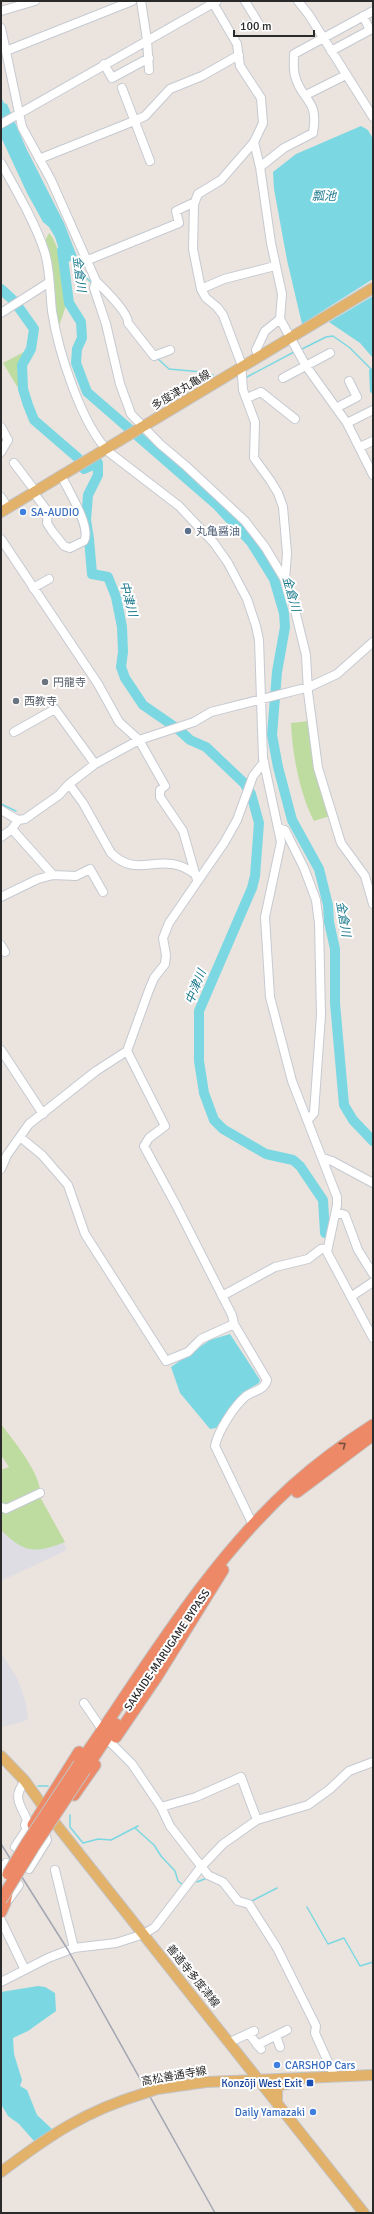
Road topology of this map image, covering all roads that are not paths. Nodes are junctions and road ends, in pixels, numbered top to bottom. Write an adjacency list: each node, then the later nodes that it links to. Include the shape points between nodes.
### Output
1 (35, 1): 7 (street)
2 (132, 1): 14 (street)
3 (141, 1): 13 (street)
4 (245, 1): 10 (street)
5 (298, 1): 12 (street)
6 (215, 2): 13 (street); 16 (street, via 237,44)
7 (1, 11)
8 (373, 11): 9 (street)
9 (363, 16): 12 (street); 15 (street, via 370,30)
10 (259, 24)
11 (1, 28): 14 (street)
12 (323, 38): 15 (street); 22 (street, via 294,54 294,74)
13 (147, 40): 17 (street); 18 (street)
14 (6, 50): 23 (street)
15 (331, 51): 20 (street)
16 (239, 55): 25 (street, via 170,90 145,116); 27 (street, via 240,66 262,102 263,123)
17 (148, 58): 18 (street, via 112,78); 19 (street)
18 (104, 64): 23 (street)
19 (149, 70)
20 (346, 75): 22 (street); 24 (street)
21 (122, 88): 25 (street)
22 (306, 95): 31 (street, via 312,103 315,119 312,133 284,148)
23 (19, 114): 26 (street); 28 (street, via 22,127)
24 (373, 117)
25 (134, 121): 28 (street); 29 (street)
26 (1, 124)
27 (254, 142): 31 (street); 32 (street, via 221,180 198,194)
28 (39, 158): 33 (street)
29 (150, 161)
30 (1, 163): 35 (street, via 45,253)
31 (260, 167): 34 (street)
32 (195, 202): 33 (street, via 176,211 179,223); 38 (street, via 193,249)
33 (88, 260): 36 (street)
34 (275, 266): 38 (street, via 224,279); 40 (street, via 282,294)
35 (48, 283): 39 (street); 58 (street, via 57,334 79,403 89,425)
36 (96, 284): 42 (street, via 124,310 128,322 157,355); 55 (street, via 120,384 131,414)
37 (373, 288): 41 (main road, 多度津丸亀線)
38 (201, 289): 46 (street, via 226,321)
39 (1, 313)
40 (280, 319): 41 (street); 44 (street, via 265,331 256,350)
41 (290, 338): 44 (main road, 多度津丸亀線); 45 (street)
42 (170, 350)
43 (330, 354): 45 (street)
44 (259, 357): 46 (main road, 多度津丸亀線)
45 (306, 366): 47 (street); 50 (street)
46 (241, 368): 49 (street, via 243,390); 55 (main road, 多度津丸亀線)
47 (283, 378)
48 (349, 381): 50 (street, via 357,397)
49 (247, 398): 52 (street, via 261,392); 68 (street, via 255,422 254,458 274,486 282,507 287,553)
50 (336, 408): 53 (street)
51 (373, 410): 53 (street)
52 (295, 419)
53 (347, 423): 57 (street)
54 (1, 427): 59 (street, via 8,440)
55 (144, 427): 58 (main road, 多度津丸亀線); 68 (street, via 245,521 266,547)
56 (373, 441): 57 (street)
57 (360, 447): 61 (street)
58 (107, 450): 62 (main road, 多度津丸亀線); 72 (street, via 178,506 221,551 247,599 256,626)
59 (1, 452)
60 (14, 463): 63 (street)
61 (373, 475)
62 (62, 477): 63 (main road, 多度津丸亀線); 63 (street, via 83,519 86,536 84,541 70,548 64,546 52,531 48,523 48,512)
63 (35, 492): 65 (main road, 多度津丸亀線)
64 (1, 497): 65 (street)
65 (4, 510)
66 (1, 539): 69 (street)
67 (49, 579): 69 (street)
68 (285, 580): 71 (street, via 306,655)
69 (33, 588): 74 (street, via 98,684 119,722)
70 (373, 642): 71 (street, via 337,674)
71 (309, 687): 72 (street); 87 (street, via 312,734 322,782 341,843 365,876)
72 (264, 699): 74 (street, via 211,712 194,722); 75 (street)
73 (14, 732): 76 (street, via 55,709)
74 (139, 740): 76 (street); 84 (street, via 165,786 160,790 160,797 183,831)
75 (264, 762): 80 (street); 84 (street, via 253,776 237,820 224,843)
76 (95, 764): 77 (street)
77 (69, 784): 79 (street, via 59,795 25,819); 84 (street, via 116,858 144,866 173,864 181,866)
78 (1, 810): 79 (street)
79 (18, 820): 81 (street)
80 (278, 828): 91 (street, via 280,850 265,917 268,987 271,1008 286,1060); 91 (street, via 285,830 304,868 316,900 319,923 321,1015 314,1113)
81 (12, 829): 82 (street); 83 (street)
82 (1, 837)
83 (53, 875): 85 (street, via 76,876 90,868); 86 (street, via 38,879)
84 (196, 877): 89 (street, via 162,938 166,955 165,964 148,990)
85 (103, 892)
86 (1, 897)
87 (373, 904)
88 (1, 1050): 90 (street)
89 (127, 1051): 90 (street, via 96,1071); 102 (street, via 165,1126 149,1138 144,1146)
90 (43, 1114): 92 (street, via 29,1124)
91 (308, 1120): 95 (street)
92 (20, 1137): 93 (street); 104 (street, via 42,1155 68,1185 85,1234 166,1361 188,1352 201,1339)
93 (10, 1150): 94 (street); 96 (street)
94 (1, 1151)
95 (323, 1158): 97 (street); 98 (street, via 337,1197)
96 (1, 1169)
97 (373, 1184)
98 (336, 1212): 99 (street); 100 (street, via 345,1215 358,1250)
99 (328, 1248): 102 (street, via 321,1249 308,1259 275,1267); 103 (street, via 328,1256)
100 (373, 1274)
101 (373, 1282): 103 (street)
102 (222, 1296): 104 (street)
103 (352, 1296): 105 (street)
104 (234, 1324): 110 (street, via 267,1380 263,1388 246,1396 236,1408 219,1432 215,1446)
105 (373, 1338)
106 (373, 1425): 110 (highway, SAKAIDE-MARUGAME BYPASS, one-way to 106, via 292,1485)
107 (373, 1435): 112 (highway, SAKAIDE-MARUGAME BYPASS, via 301,1488 271,1515)
108 (40, 1493): 109 (street, via 6,1509)
109 (1, 1507)
110 (253, 1526): 111 (highway, SAKAIDE-MARUGAME BYPASS)
111 (237, 1542): 114 (highway, via 176,1612); 118 (highway, SAKAIDE-MARUGAME BYPASS, via 187,1607)
112 (224, 1569): 115 (highway, via 156,1678); 118 (highway, SAKAIDE-MARUGAME BYPASS)
113 (84, 1703): 114 (street)
114 (99, 1724): 120 (highway)
115 (110, 1742): 121 (street, via 132,1764); 123 (highway)
116 (1, 1756): 119 (main road, 善通寺多度津線)
117 (373, 1762): 122 (street, via 349,1771 330,1790 308,1805)
118 (82, 1767): 132 (highway, SAKAIDE-MARUGAME BYPASS, bridge, via 26,1844); 133 (highway, SAKAIDE-MARUGAME BYPASS, bridge)
119 (25, 1781): 120 (main road, 善通寺多度津線); 124 (street, via 18,1793 18,1800)
120 (43, 1806): 123 (main road, 善通寺多度津線); 124 (highway)
121 (161, 1808): 122 (street, via 196,1797 241,1777); 128 (street, via 170,1826)
122 (257, 1820): 128 (street, via 223,1844)
123 (55, 1823): 125 (highway); 136 (main road, 善通寺多度津線)
124 (28, 1826): 125 (street); 125 (highway, via 34,1839); 126 (street)
125 (45, 1834): 129 (street, via 47,1840)
126 (15, 1847)
127 (6, 1863): 131 (street)
128 (201, 1867): 136 (street, via 155,1927); 145 (street, via 208,1875 224,1882 238,1900 249,1904 277,1948 316,2026 315,2033)
129 (29, 1869)
130 (55, 1870): 137 (street)
131 (1, 1871)
132 (7, 1885): 133 (highway, SAKAIDE-MARUGAME BYPASS)
133 (2, 1900): 134 (highway)
134 (1, 1912)
135 (1, 1920): 138 (street)
136 (144, 1934): 137 (street, via 113,1943); 142 (main road, 善通寺多度津線)
137 (74, 1948): 138 (street)
138 (25, 1970): 139 (street)
139 (1, 1982)
140 (287, 2030): 141 (street)
141 (276, 2036): 142 (street, via 259,2047 251,2033); 143 (street)
142 (230, 2042): 144 (main road, 善通寺多度津線)
143 (280, 2046)
144 (246, 2062): 148 (main road, 善通寺多度津線); 150 (main road, via 244,2078)
145 (333, 2073)
146 (373, 2075): 147 (main road, 高松善通寺線)
147 (319, 2078): 149 (main road, 高松善通寺線); 152 (main road, via 280,2086 276,2093)
148 (260, 2080): 149 (main road, 高松善通寺線); 150 (main road, 高松善通寺線); 151 (main road, 善通寺多度津線)
149 (272, 2080): 151 (main road, via 268,2084)
150 (206, 2082): 153 (main road, 高松善通寺線, bridge, via 145,2092 100,2109 57,2131)
151 (268, 2091): 152 (main road, 善通寺多度津線)
152 (277, 2103): 154 (main road, 善通寺多度津線)
153 (1, 2172)
154 (364, 2213)

